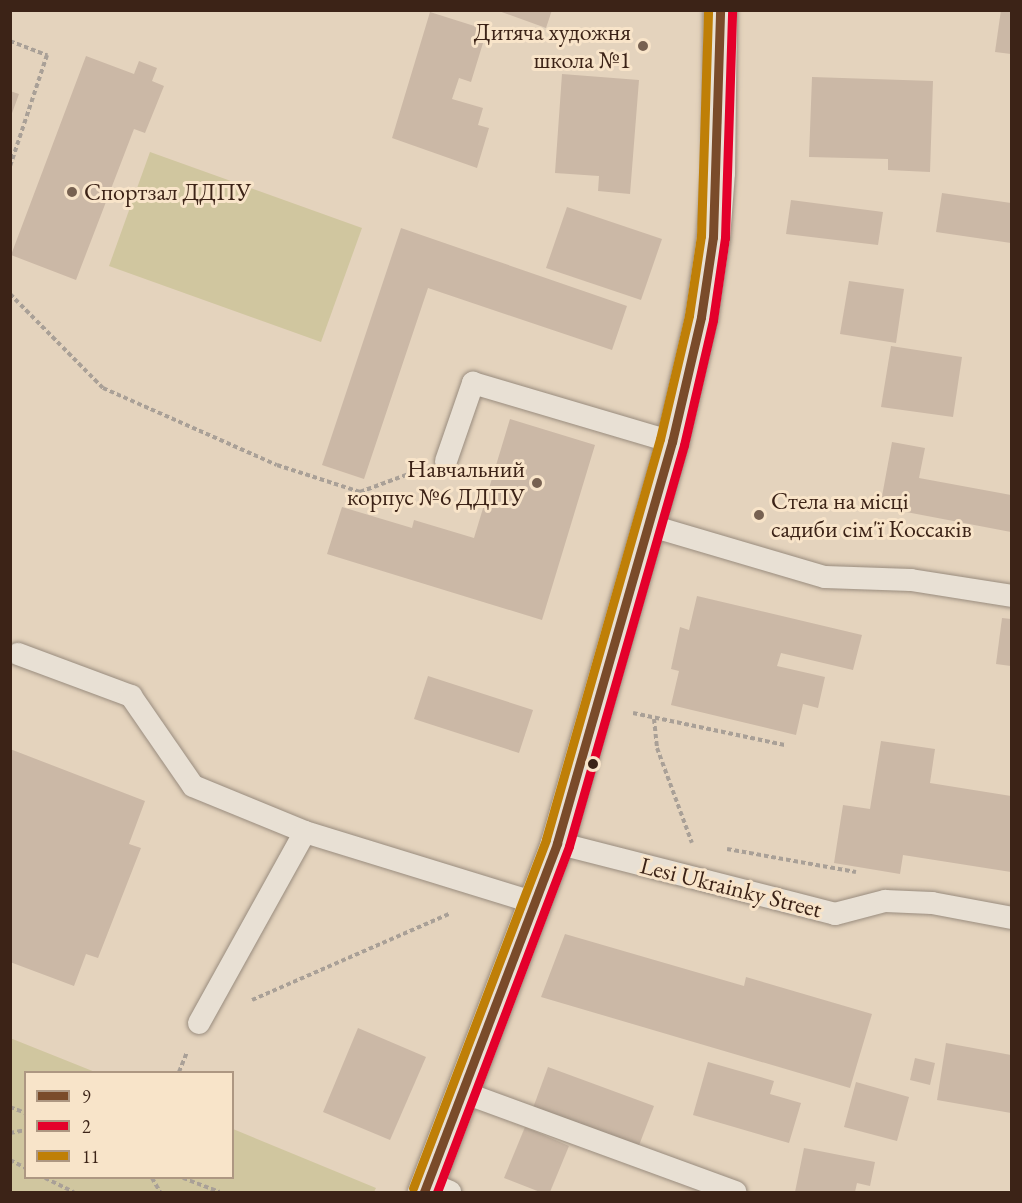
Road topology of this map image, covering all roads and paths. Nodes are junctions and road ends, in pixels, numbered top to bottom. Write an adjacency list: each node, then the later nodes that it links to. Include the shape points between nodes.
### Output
1 (720, 10): 5 (street, via 713,237 701,317)
2 (10, 40): 3 (path, via 47,55)
3 (10, 166)
4 (10, 294): 6 (path, via 103,388 278,465 360,492)
5 (672, 442): 6 (lane, via 473,383); 7 (street)
6 (446, 461)
7 (648, 525): 8 (lane, via 825,577 911,580); 15 (street)
8 (1011, 596)
9 (18, 654): 13 (lane, via 131,696 193,786)
10 (624, 710): 11 (path)
11 (654, 719): 12 (path); 16 (path, via 657,748)
12 (785, 745)
13 (305, 832): 20 (lane); 23 (lane)
14 (681, 841): 16 (path)
15 (557, 843): 21 (street); 22 (lane, Lesi Ukrainky Street, via 835,914 885,901 932,903)
16 (692, 843): 17 (path)
17 (704, 845)
18 (715, 847): 19 (path)
19 (863, 874)
20 (501, 892): 21 (lane); 23 (path)
21 (536, 903): 25 (street)
22 (1011, 918)
23 (199, 1023): 24 (path)
24 (179, 1071)
25 (465, 1093): 30 (street); 33 (lane)
26 (10, 1160): 27 (path)
27 (24, 1167)
28 (47, 1179): 31 (path)
29 (186, 1179): 32 (path)
30 (434, 1189)
31 (74, 1192)
32 (219, 1192)
33 (735, 1192)

